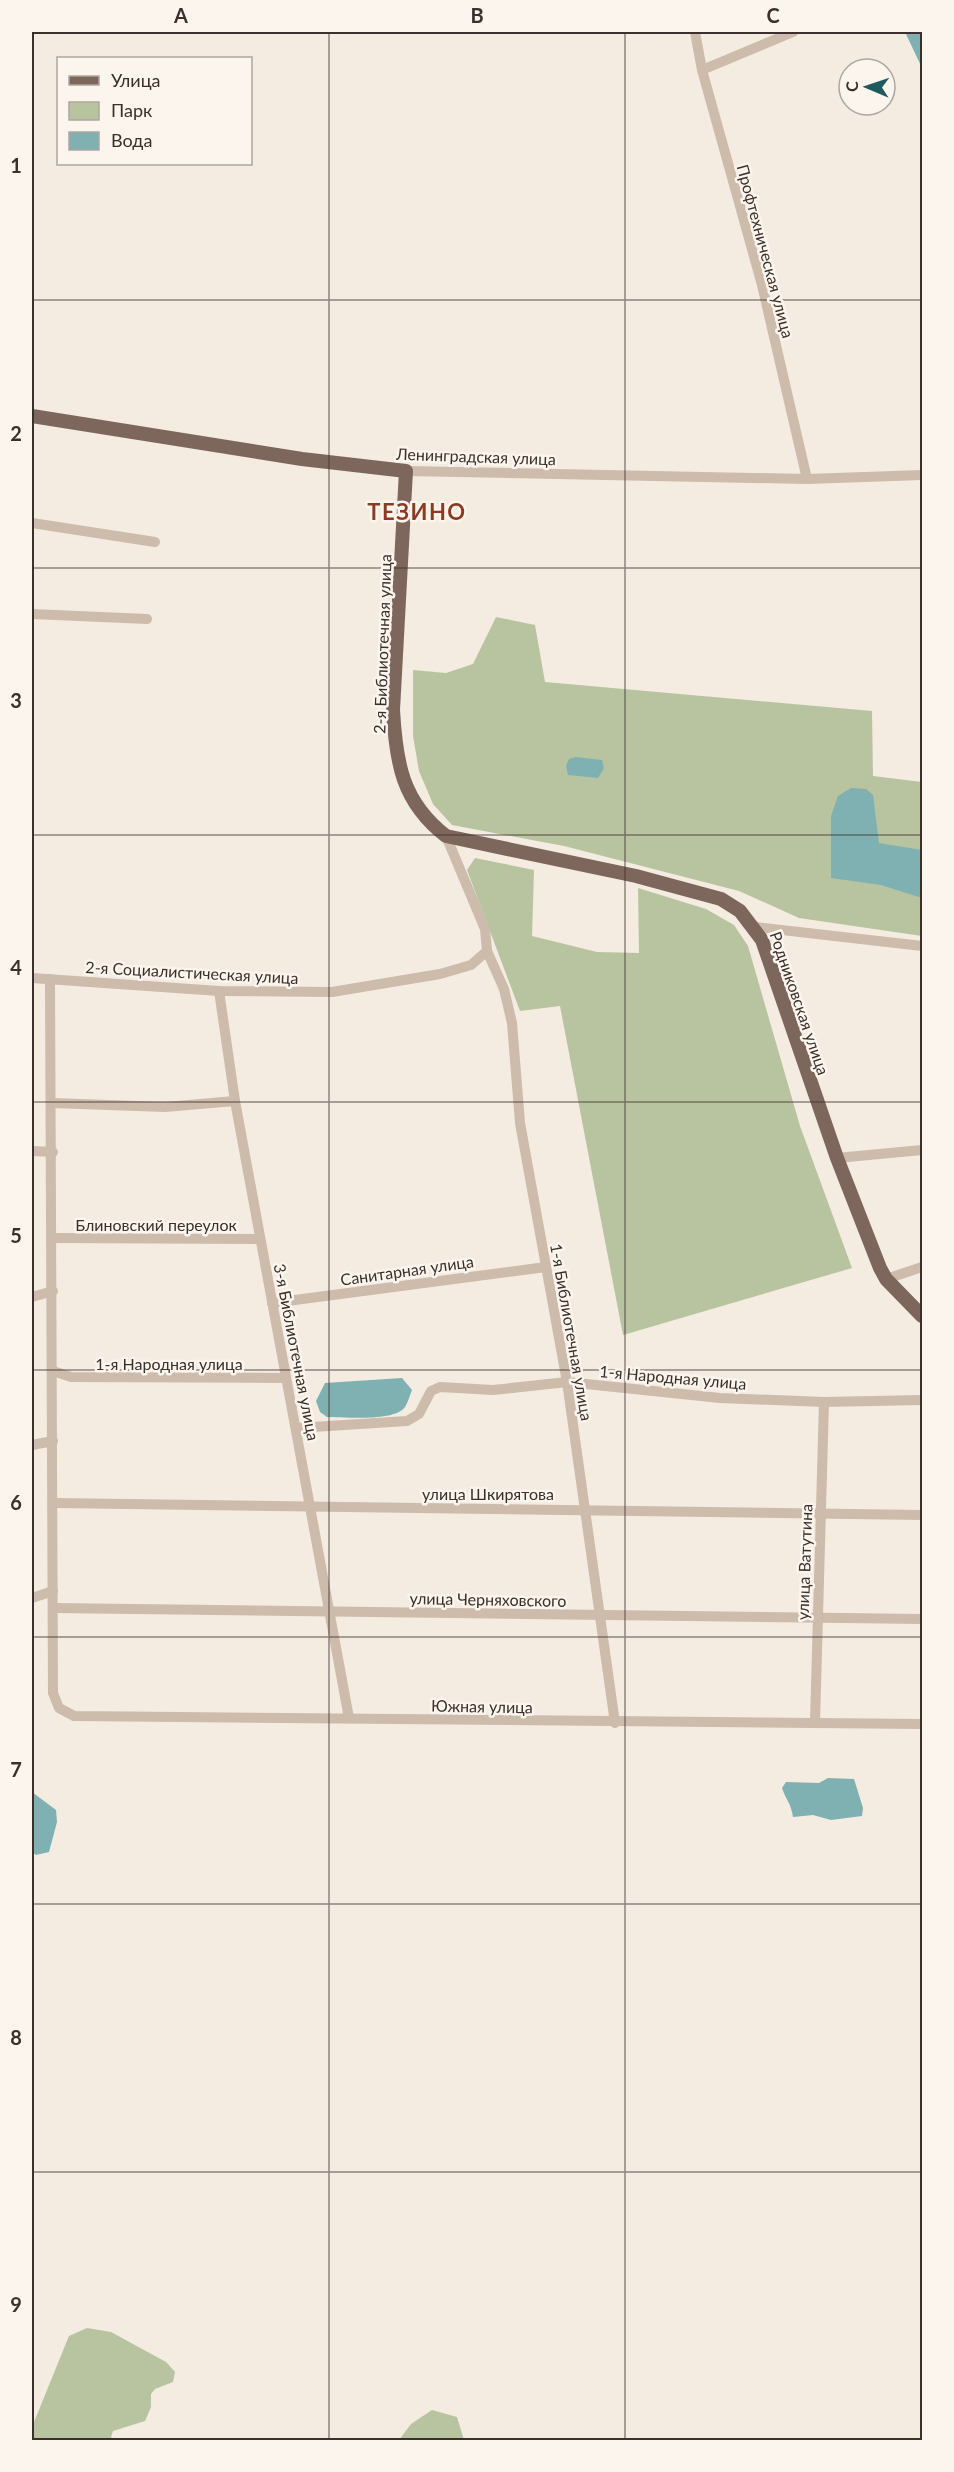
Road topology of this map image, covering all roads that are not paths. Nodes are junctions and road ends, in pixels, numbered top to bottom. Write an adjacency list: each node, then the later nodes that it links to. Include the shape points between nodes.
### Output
1 (695, 32): 3 (street, Профтехническая улица)
2 (793, 32): 3 (street)
3 (702, 70): 7 (street, Профтехническая улица, via 762,285)
4 (32, 416): 5 (main road, Ленинградская улица, via 302,459)
5 (406, 471): 7 (street, Ленинградская улица); 12 (main road, 2-я Библиотечная улица, via 393,710 395,745 413,801 427,821)
6 (922, 475): 7 (street, Ленинградская улица)
7 (807, 479)
8 (32, 523): 9 (street)
9 (155, 542)
10 (32, 614): 11 (street)
11 (147, 619)
12 (446, 836): 13 (main road, Родниковская улица, via 636,876 721,899 740,910); 15 (street, 1-я Библиотечная улица, via 485,930)
13 (755, 927): 14 (street); 24 (main road, Родниковская улица)
14 (922, 946)
15 (487, 951): 18 (street, 2-я Социалистическая улица, via 471,965 373,987 332,992); 28 (street, 1-я Библиотечная улица, via 504,989 512,1023 520,1123)
16 (32, 978): 17 (street, 2-я Социалистическая улица)
17 (50, 979): 18 (street, 2-я Социалистическая улица); 20 (street)
18 (219, 991): 19 (street, 3-я Библиотечная улица)
19 (235, 1101): 20 (street, via 165,1107); 26 (street, 3-я Библиотечная улица)
20 (52, 1103): 23 (street)
21 (922, 1150): 24 (street)
22 (32, 1151): 23 (street)
23 (53, 1152): 25 (street)
24 (837, 1158): 29 (main road, Родниковская улица)
25 (53, 1238): 26 (street, Блиновский переулок); 30 (street)
26 (260, 1239): 32 (street, 3-я Библиотечная улица)
27 (922, 1266): 29 (street)
28 (546, 1267): 32 (street, Санитарная улица); 36 (street, 1-я Библиотечная улица)
29 (886, 1279): 33 (main road, Родниковская улица)
30 (53, 1291): 31 (street); 34 (street)
31 (32, 1297)
32 (272, 1303): 35 (street, 3-я Библиотечная улица)
33 (922, 1316)
34 (53, 1371): 35 (street, 1-я Народная улица, via 71,1377); 40 (street)
35 (286, 1378): 39 (street, 3-я Библиотечная улица)
36 (567, 1382): 38 (street, 1-я Народная улица, via 720,1398); 39 (street, 1-я Народная улица, via 493,1390 435,1387 419,1414 407,1421); 44 (street, 1-я Библиотечная улица)
37 (922, 1400): 38 (street, 1-я Народная улица)
38 (824, 1402): 45 (street, улица Ватутина)
39 (297, 1428): 43 (street, 3-я Библиотечная улица)
40 (53, 1441): 41 (street); 42 (street)
41 (32, 1445)
42 (54, 1503): 43 (street, улица Шкирятова); 47 (street)
43 (309, 1507): 44 (street, улица Шкирятова); 50 (street, 3-я Библиотечная улица)
44 (586, 1509): 45 (street, улица Шкирятова); 51 (street, 1-я Библиотечная улица)
45 (820, 1513): 46 (street, улица Шкирятова); 52 (street, улица Ватутина)
46 (922, 1515)
47 (53, 1591): 48 (street); 49 (street)
48 (32, 1598)
49 (53, 1608): 50 (street, улица Черняховского); 54 (street, Южная улица, via 53,1693 59,1708 74,1716)
50 (330, 1611): 51 (street, улица Черняховского); 54 (street, 3-я Библиотечная улица)
51 (601, 1616): 52 (street, улица Черняховского); 56 (street, 1-я Библиотечная улица)
52 (817, 1617): 53 (street, улица Черняховского); 55 (street, улица Ватутина)
53 (922, 1619)
54 (349, 1718): 56 (street, Южная улица)
55 (815, 1722): 56 (street, Южная улица); 57 (street, Южная улица)
56 (615, 1723)
57 (922, 1724)

